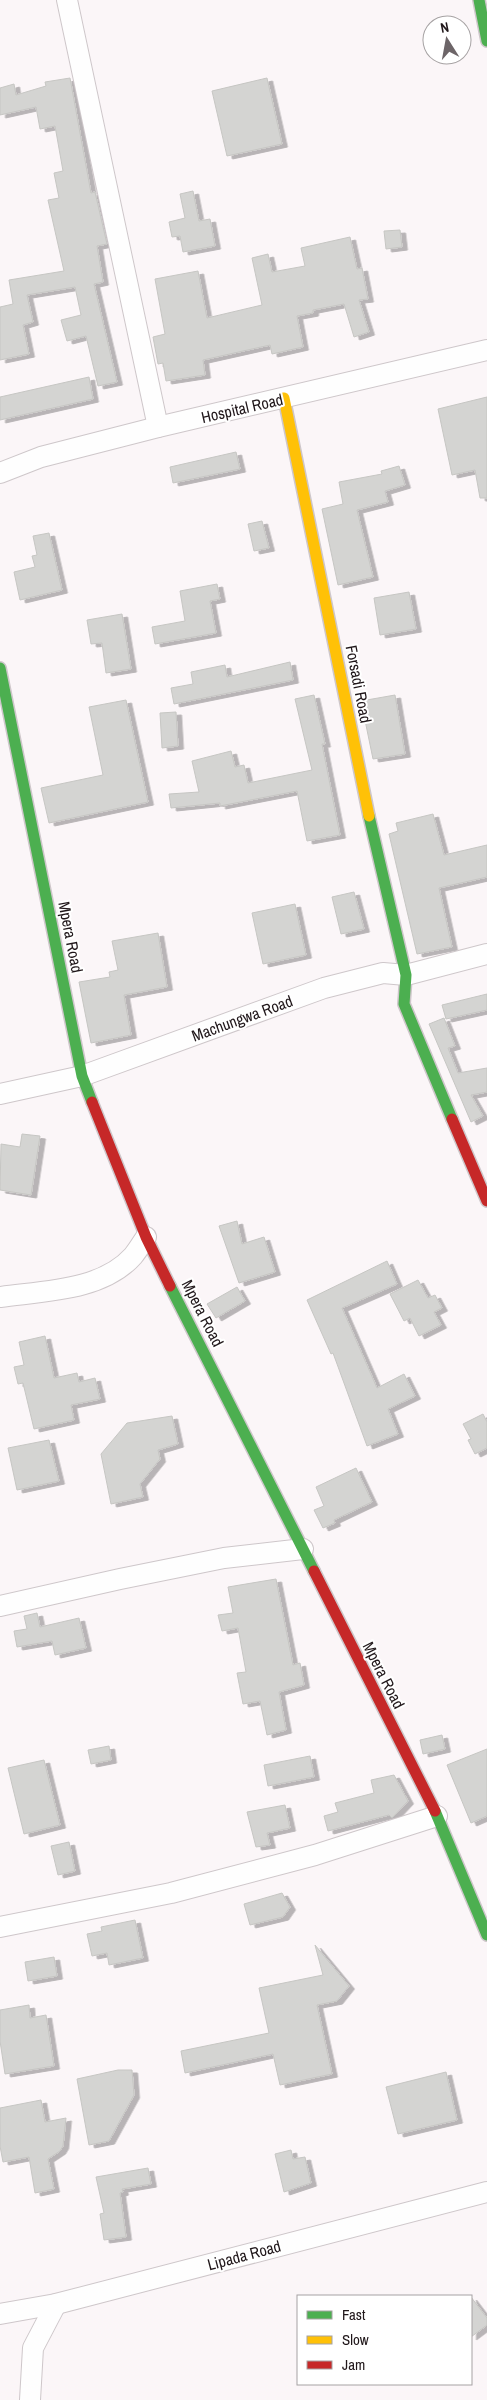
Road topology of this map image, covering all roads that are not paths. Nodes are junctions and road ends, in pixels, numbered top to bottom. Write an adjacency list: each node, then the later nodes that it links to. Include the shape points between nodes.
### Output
1 (68, 0): 6 (street)
2 (479, 0): 3 (street)
3 (487, 41)
4 (487, 350): 5 (street, Hospital Road)
5 (284, 398): 6 (street, Hospital Road); 10 (street, Forsadi Road, via 363,790)
6 (158, 426): 7 (street, Hospital Road, via 41,458)
7 (0, 473)
8 (0, 668): 11 (street, Mpera Road)
9 (487, 954): 10 (street, Machungwa Road)
10 (406, 976): 11 (street, Machungwa Road, via 383,973 324,988); 13 (street, Forsadi Road, via 404,1004 407,1013)
11 (82, 1076): 12 (street, Machungwa Road); 14 (street, Mpera Road)
12 (0, 1094)
13 (487, 1201)
14 (146, 1237): 15 (street, via 133,1256 114,1272 77,1286); 16 (street, Mpera Road)
15 (0, 1297)
16 (302, 1549): 17 (street, via 224,1558); 18 (street, Mpera Road)
17 (0, 1606)
18 (437, 1816): 19 (street, via 315,1855 171,1894); 20 (street, Mpera Road)
19 (0, 1927)
20 (487, 1935)
21 (487, 2192): 22 (street, Lipada Road)
22 (56, 2304): 23 (street, Lipada Road); 24 (street, via 33,2348)
23 (0, 2314)
24 (30, 2400)

